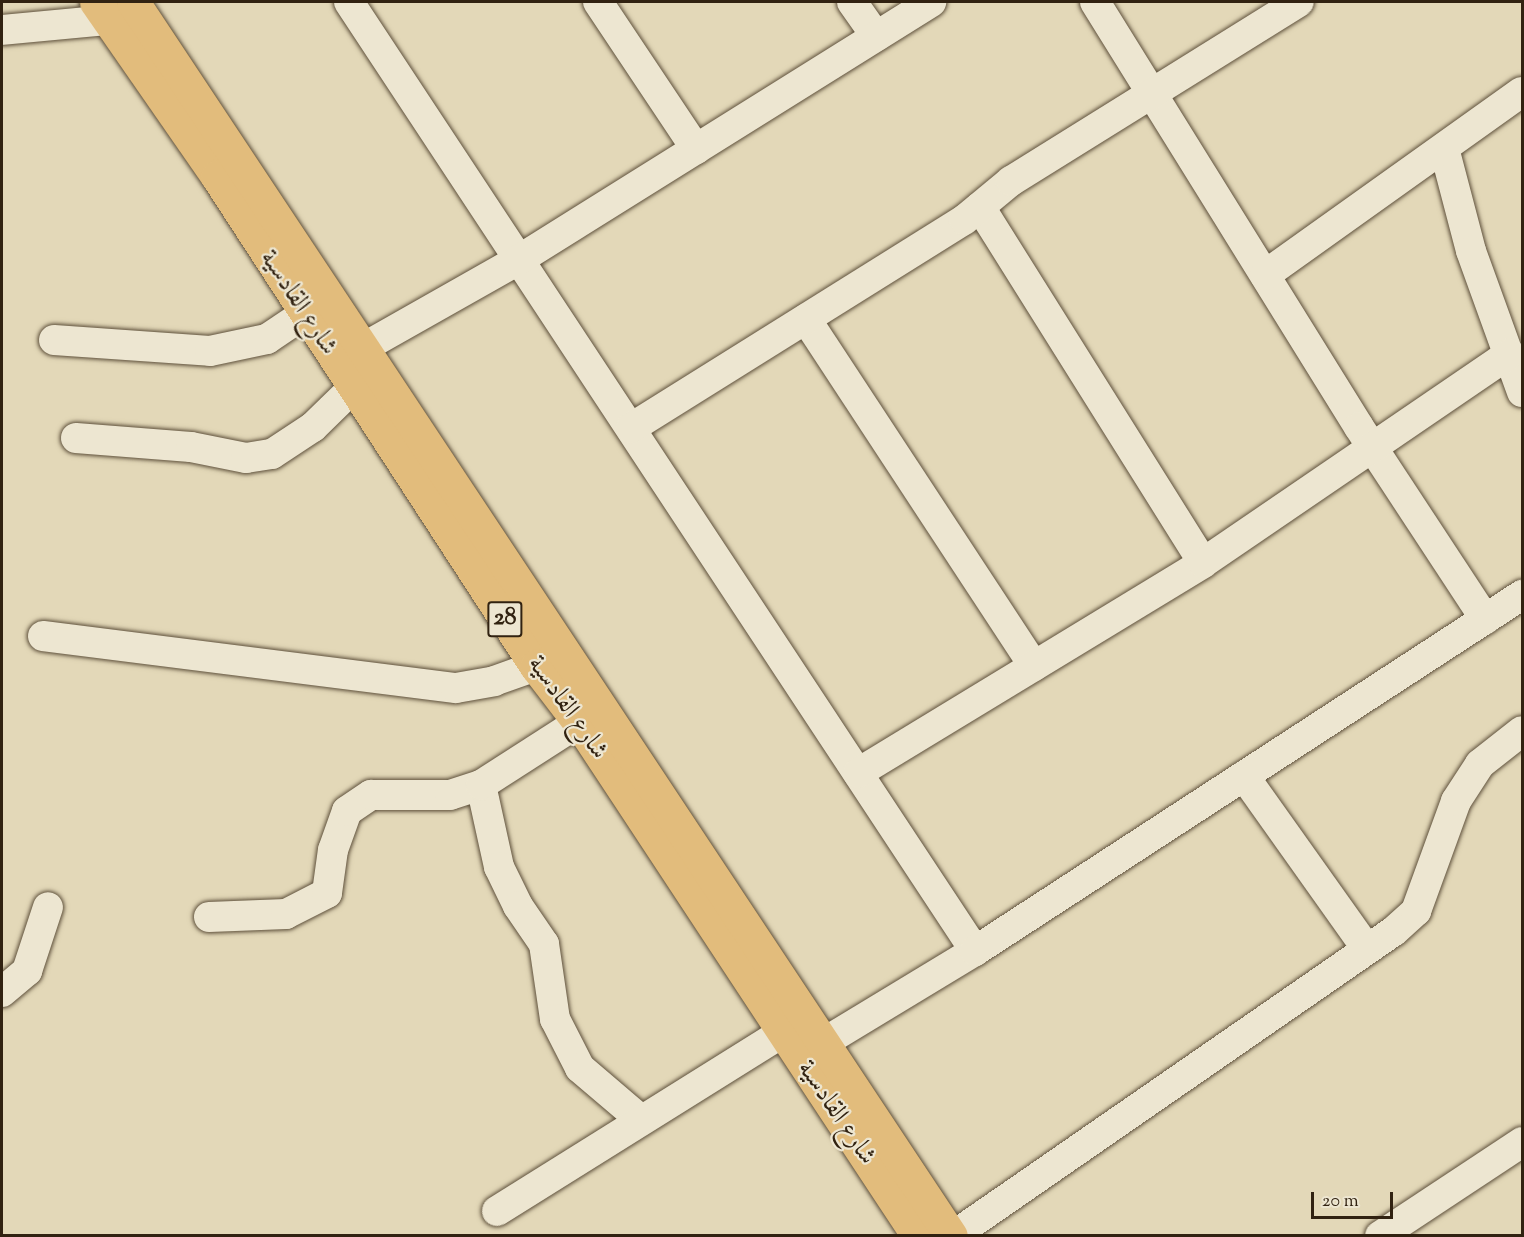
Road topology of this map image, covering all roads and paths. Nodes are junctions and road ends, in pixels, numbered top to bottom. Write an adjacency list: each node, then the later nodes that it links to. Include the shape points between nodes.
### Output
1 (349, 2): 16 (street)
2 (598, 2): 13 (street)
3 (852, 2): 9 (street)
4 (931, 2): 9 (street)
5 (1095, 2): 11 (street)
6 (1299, 2): 11 (street)
7 (112, 8): 8 (street); 14 (highway, شارع القادسية / 28)
8 (2, 30)
9 (876, 36): 13 (street)
10 (1522, 92): 12 (street)
11 (1154, 93): 15 (street, via 1011,181); 17 (street)
12 (1444, 148): 17 (street); 22 (street, via 1471,251)
13 (696, 149): 16 (street)
14 (227, 169): 18 (highway, شارع القادسية / 28); 21 (highway, شارع القادسية / 28)
15 (980, 207): 19 (street); 28 (street)
16 (520, 260): 21 (street); 25 (street)
17 (1265, 274): 27 (street)
18 (304, 314): 20 (street, via 267,339 210,351); 23 (highway, شارع القادسية / 28)
19 (806, 319): 25 (street); 33 (street)
20 (54, 340)
21 (361, 349): 45 (highway, شارع القادسية / 28)
22 (1509, 354): 24 (street); 27 (street)
23 (354, 388): 26 (street, via 312,427 272,454 246,458 190,447); 32 (highway, شارع القادسية / 28)
24 (1522, 392)
25 (631, 428): 36 (street)
26 (76, 438)
27 (1373, 445): 28 (street); 30 (street)
28 (1203, 563): 33 (street)
29 (1522, 595): 30 (street)
30 (1485, 619): 37 (street)
31 (43, 636): 32 (street, via 456,687 494,681)
32 (536, 666): 34 (highway, شارع القادسية / 28)
33 (1034, 666): 36 (street)
34 (579, 722): 38 (street); 44 (highway, شارع القادسية / 28)
35 (1522, 730): 41 (street, via 1480,764 1456,801 1416,911)
36 (858, 773): 42 (street)
37 (1245, 776): 41 (street); 42 (street)
38 (481, 785): 40 (street, via 450,795 371,795 347,811 333,850 327,893 286,914); 46 (street, via 499,867 518,906 544,944 555,1019 580,1068)
39 (48, 907): 43 (street, via 27,971)
40 (209, 917)
41 (1367, 949): 50 (street)
42 (975, 951): 45 (street)
43 (2, 992)
44 (783, 1032): 46 (street); 49 (highway, شارع القادسية / 28)
45 (823, 1043): 50 (highway, شارع القادسية / 28)
46 (641, 1120): 48 (street)
47 (1522, 1142): 51 (street)
48 (497, 1211)
49 (918, 1236)
50 (952, 1236)
51 (1380, 1236)

